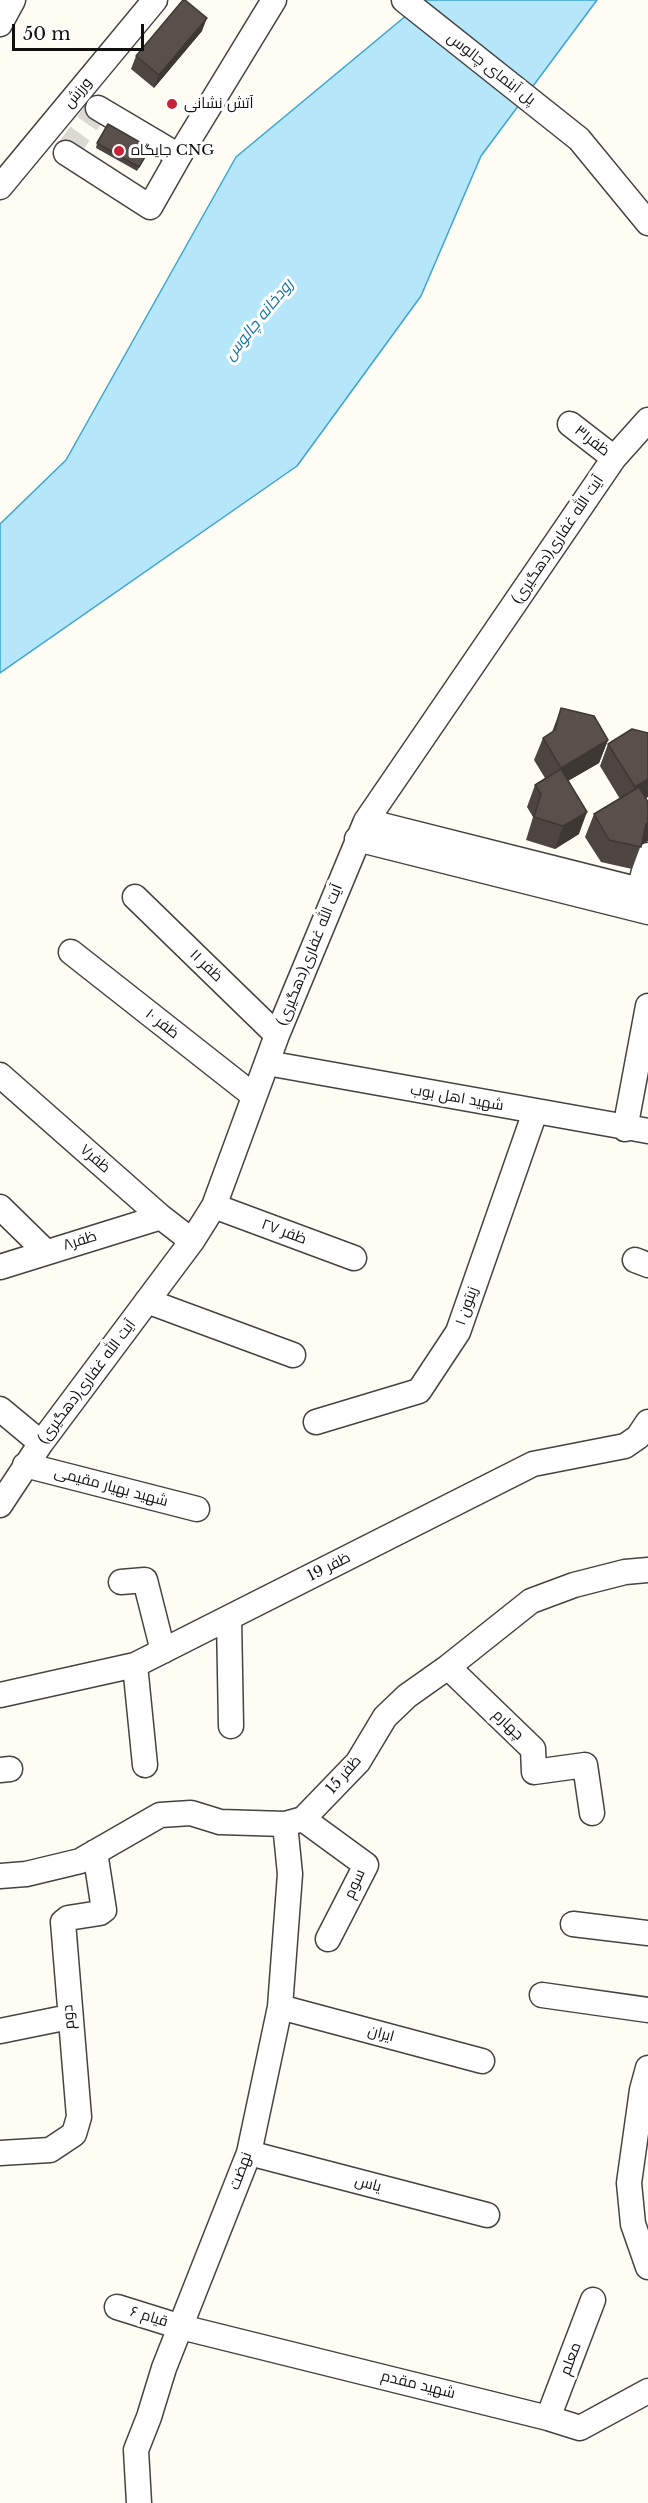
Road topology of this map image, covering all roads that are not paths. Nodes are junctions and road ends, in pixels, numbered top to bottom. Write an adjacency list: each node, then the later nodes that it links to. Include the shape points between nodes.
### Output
1 (14, 0): 5 (street)
2 (155, 0): 9 (street, ورزش)
3 (274, 0): 8 (street)
4 (404, 0): 10 (street, پل آبنمای چالوس, via 579,139)
5 (0, 24)
6 (98, 108): 8 (street)
7 (66, 153): 8 (street, via 150,207)
8 (179, 156)
9 (0, 187)
10 (648, 223)
11 (648, 420): 13 (street, آیت الله غفاری(دهگیری))
12 (570, 424): 13 (street, ظفر۳۱)
13 (614, 458): 14 (street, آیت الله غفاری(دهگیری))
14 (361, 830): 17 (street); 20 (street, آیت الله غفاری(دهگیری))
15 (648, 855): 17 (street)
16 (135, 897): 20 (street, ظفر ۱۱)
17 (642, 901)
18 (71, 952): 23 (street, ظفر ۱۰)
19 (648, 1006): 25 (street)
20 (278, 1035): 21 (street, آیت الله غفاری(دهگیری))
21 (267, 1063): 23 (street, آیت الله غفاری(دهگیری)); 24 (street, شهید اهل بوب)
22 (0, 1075): 28 (street, ظفر۷)
23 (254, 1096): 26 (street, آیت الله غفاری(دهگیری))
24 (535, 1112): 25 (street, شهید اهل بوب); 36 (street, زیتون ۱, via 458,1332 419,1391)
25 (637, 1130)
26 (214, 1206): 29 (street, آیت الله غفاری(دهگیری)); 31 (street, ظفر ۲۷)
27 (0, 1207): 30 (street)
28 (161, 1217): 29 (street, ظفر۷); 30 (street, ظفر۸)
29 (192, 1241): 33 (street, آیت الله غفاری(دهگیری))
30 (46, 1252): 32 (street, ظفر۸)
31 (354, 1258)
32 (0, 1267)
33 (147, 1301): 34 (street); 38 (street, آیت الله غفاری(دهگیری))
34 (293, 1355)
35 (0, 1408): 38 (street)
36 (316, 1422)
37 (648, 1422): 44 (street, ظفر 19, via 638,1437 625,1446 533,1464)
38 (41, 1443): 39 (street, آیت الله غفاری(دهگیری))
39 (13, 1471): 40 (street, آیت الله غفاری(دهگیری)); 41 (street, شهید بهیار مقیمی)
40 (0, 1505)
41 (197, 1509)
42 (648, 1570): 47 (street, ظفر 15, via 574,1585 531,1601)
43 (121, 1582): 45 (street, via 145,1580)
44 (229, 1618): 45 (street, ظفر 19); 49 (street)
45 (163, 1651): 46 (street, ظفر 19)
46 (135, 1665): 48 (street, ظفر 19); 50 (street)
47 (448, 1667): 51 (street, چهارم, via 533,1749 534,1772 585,1766); 52 (street, ظفر 15, via 407,1695 385,1717 358,1762)
48 (0, 1695)
49 (231, 1726)
50 (145, 1765)
51 (592, 1813)
52 (294, 1822): 53 (street, via 220,1822 191,1813 160,1815); 57 (street, سوم, via 366,1866); 59 (street, نهضت)
53 (95, 1852): 54 (street, via 80,1861); 61 (street, دوم, via 104,1910 63,1922)
54 (0, 1876)
55 (573, 1924): 56 (street)
56 (648, 1933)
57 (328, 1939)
58 (542, 1995): 60 (street)
59 (280, 2007): 63 (street, ایران); 66 (street, نهضت)
60 (648, 2010)
61 (69, 2017): 62 (street); 65 (street, دوم, via 79,2117 74,2134 50,2150)
62 (0, 2031)
63 (482, 2061)
64 (648, 2068): 68 (street, via 629,2183 633,2224)
65 (0, 2153)
66 (249, 2153): 67 (street, یاس); 71 (street, نهضت)
67 (487, 2215)
68 (648, 2266)
69 (593, 2300): 73 (street, معلم)
70 (117, 2307): 71 (street, قیام ۶)
71 (181, 2327): 73 (street, شهید مقدم); 74 (street, نهضت, via 136,2450)
72 (648, 2391): 73 (street, شهید مقدم, via 580,2427)
73 (548, 2418)
74 (140, 2503)

